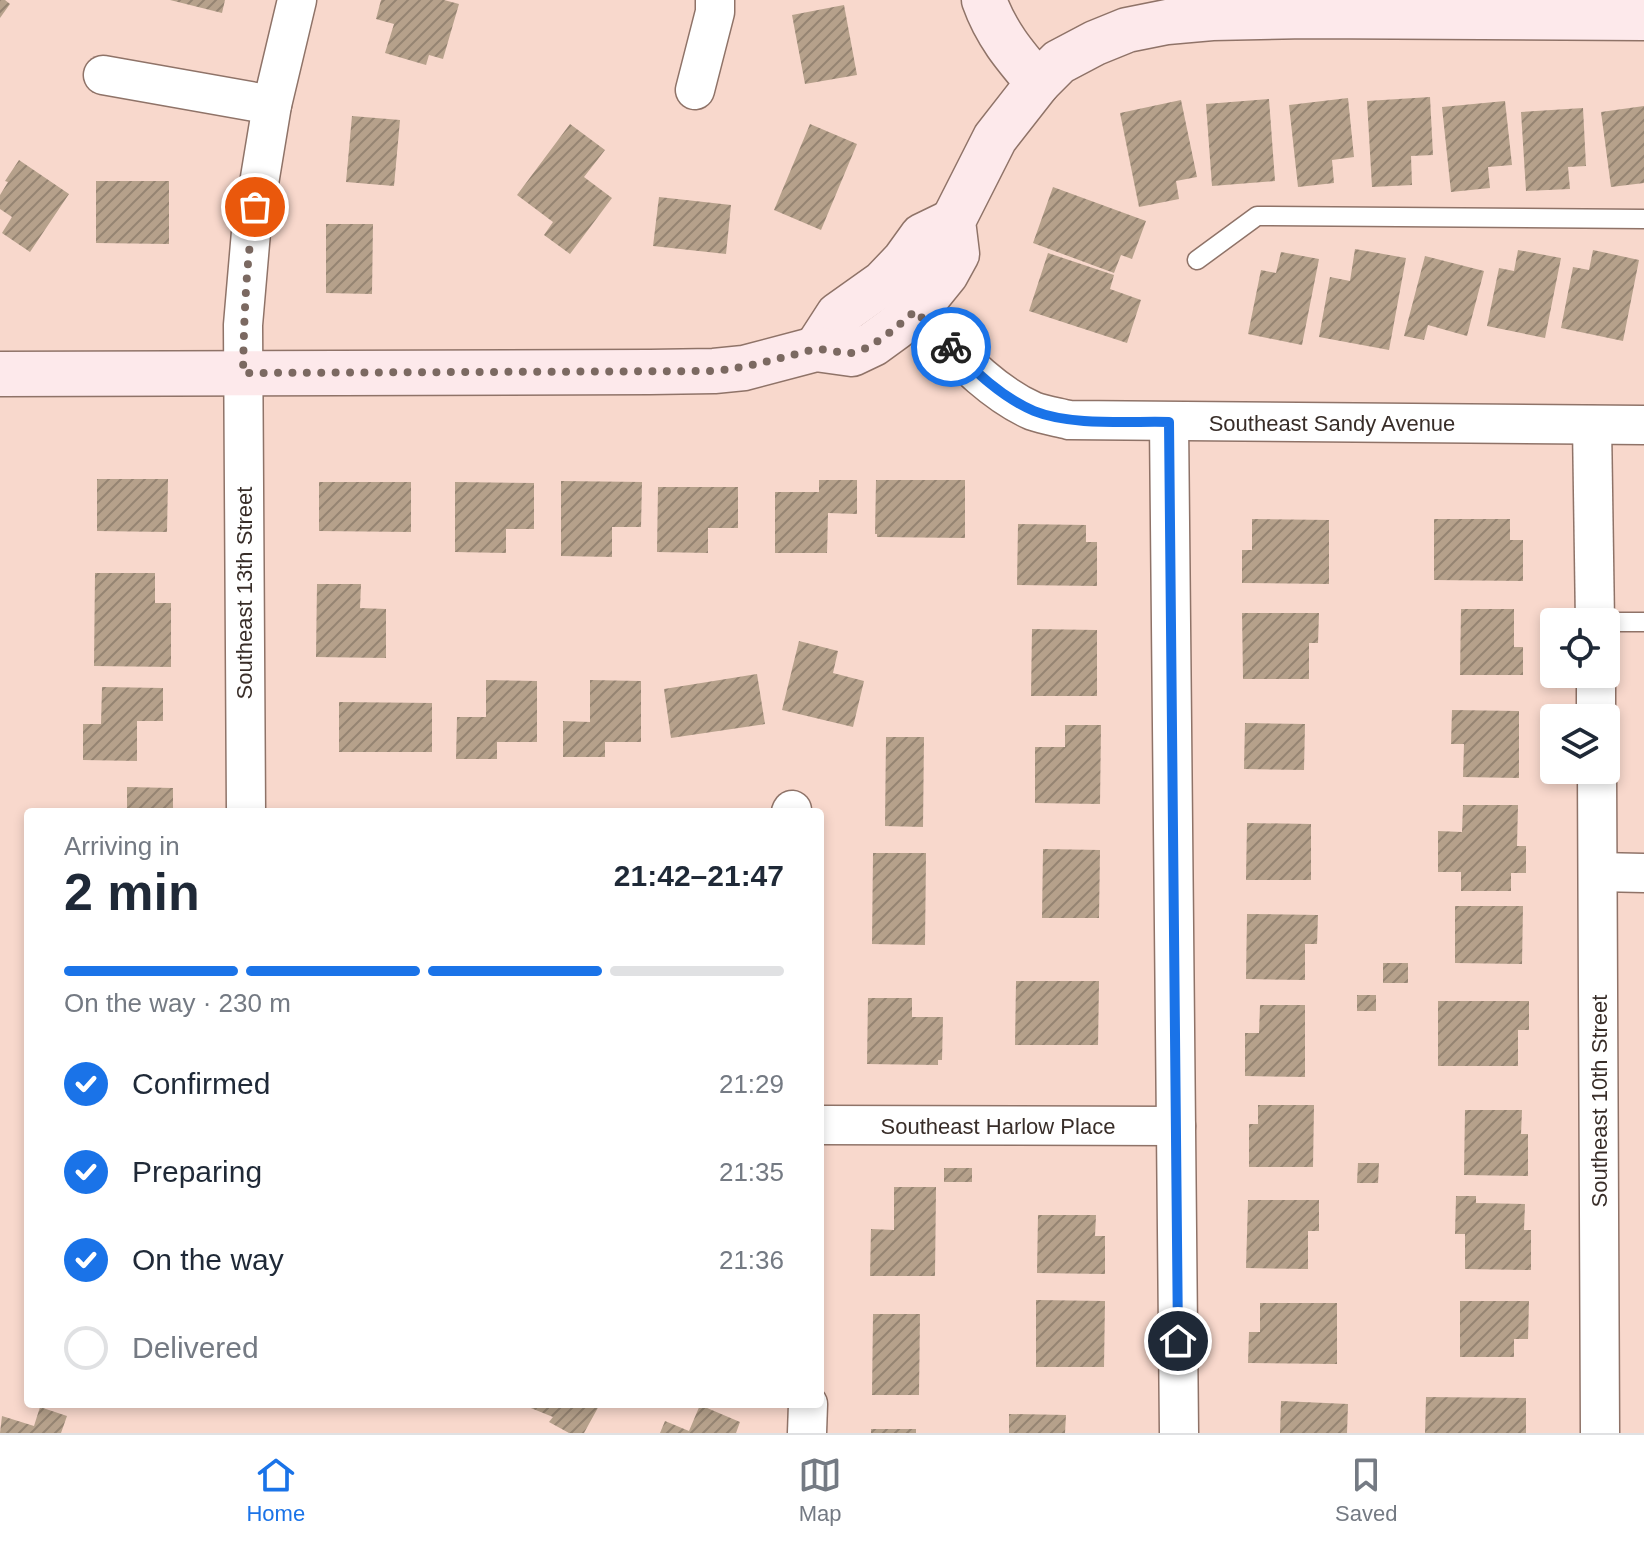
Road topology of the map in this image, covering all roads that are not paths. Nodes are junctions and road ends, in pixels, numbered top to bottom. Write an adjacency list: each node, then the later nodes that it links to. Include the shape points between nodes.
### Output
1 (297, 0): 8 (street, Southeast 13th Street)
2 (715, 0): 7 (street)
3 (984, 0): 6 (main road, via 1003,40)
4 (1644, 18): 6 (main road, via 1307,16 1167,22 1095,43 1059,62)
5 (103, 75): 8 (street)
6 (1038, 83): 10 (main road, via 995,138)
7 (695, 90)
8 (272, 105): 14 (street, Southeast 13th Street, via 251,232)
9 (1644, 219): 11 (lane, via 1257,216)
10 (953, 221): 12 (main road, via 957,254); 13 (main road, via 922,236 883,283 838,315)
11 (1197, 260)
12 (915, 311): 13 (main road, via 852,354); 16 (street, Southeast Sandy Avenue, via 975,372 1035,412 1069,420)
13 (816, 349): 14 (main road, via 714,371)
14 (243, 373): 15 (main road); 23 (street, Southeast 13th Street)
15 (0, 374)
16 (1169, 422): 17 (street, Southeast Sandy Avenue); 27 (street)
17 (1592, 425): 18 (street, Southeast Sandy Avenue); 19 (street)
18 (1644, 425)
19 (1595, 608)
20 (1620, 622): 21 (lane)
21 (1644, 622)
22 (1597, 784): 24 (street, Southeast 10th Street)
23 (246, 808)
24 (1598, 872): 25 (street); 31 (street, Southeast 10th Street)
25 (1644, 873)
26 (824, 1125): 27 (street, Southeast Harlow Place)
27 (1176, 1126): 30 (street)
28 (808, 1408): 29 (street)
29 (807, 1433)
30 (1179, 1433)
31 (1600, 1433)

